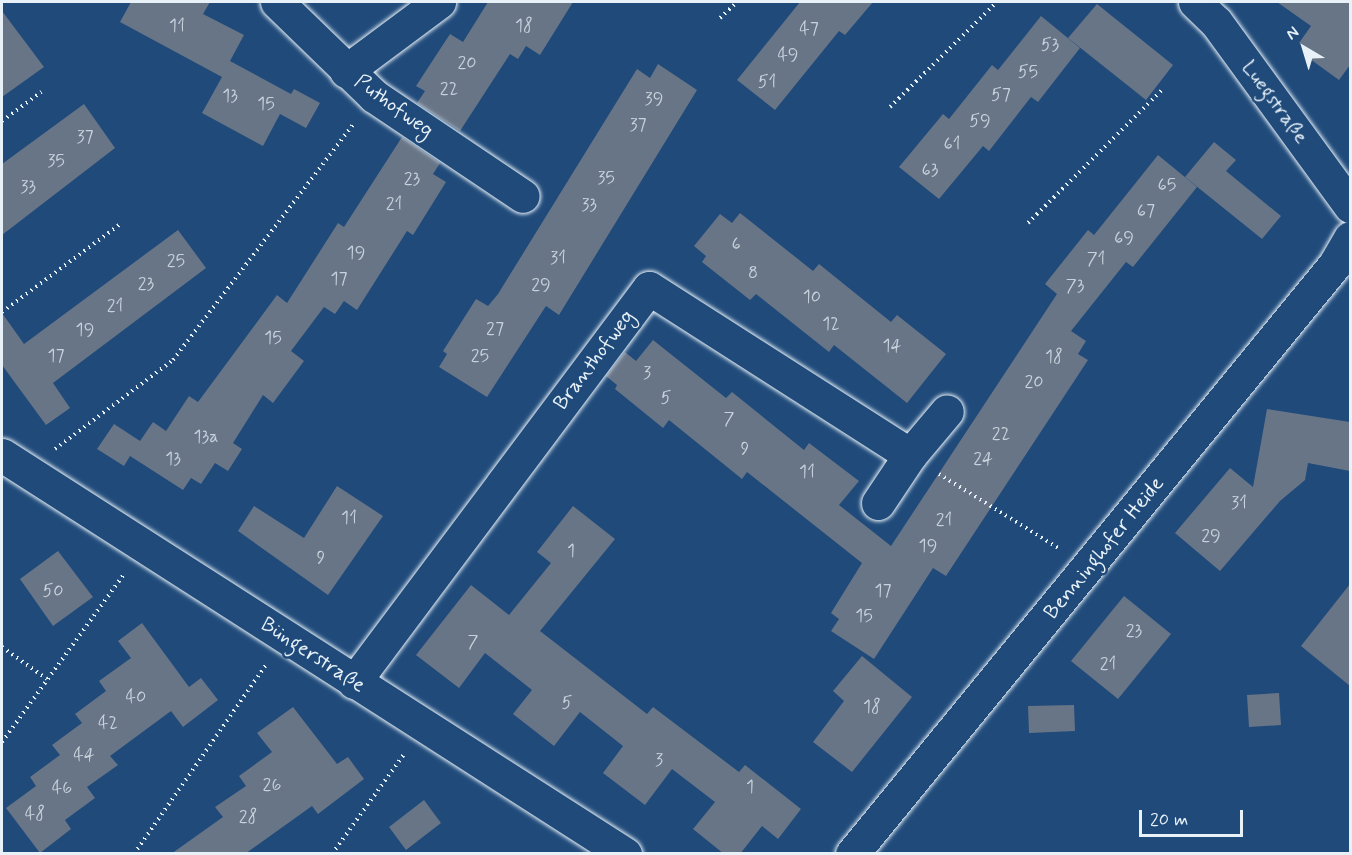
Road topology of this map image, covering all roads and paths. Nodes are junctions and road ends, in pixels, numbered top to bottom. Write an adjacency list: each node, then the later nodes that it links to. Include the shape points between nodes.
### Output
1 (277, 2): 8 (street, Puthofweg)
2 (439, 2): 8 (street)
3 (737, 2): 7 (path)
4 (997, 2): 12 (path)
5 (1195, 2): 15 (street, Luegstraße, via 1216,22)
6 (398, 6): 8 (street)
7 (720, 18)
8 (338, 62): 11 (street, Puthofweg)
9 (1163, 89): 16 (path)
10 (41, 92): 13 (path)
11 (374, 96): 14 (street, Puthofweg); 22 (path, via 173,360)
12 (890, 107)
13 (2, 121)
14 (523, 196)
15 (1350, 206)
16 (1028, 223)
17 (119, 225): 19 (path)
18 (1350, 238): 25 (street, Benninghofer Heide, via 1335,264)
19 (2, 312)
20 (947, 411): 21 (street)
21 (910, 455): 23 (street); 25 (path); 29 (street, Branthofweg, via 649,288)
22 (14, 463): 24 (street, Büngerstraße)
23 (878, 503)
24 (144, 546): 26 (street, Büngerstraße); 28 (path)
25 (1088, 569): 35 (street, Benninghofer Heide)
26 (285, 638): 29 (street, Büngerstraße); 32 (path)
27 (2, 647): 28 (path)
28 (47, 679): 31 (path)
29 (354, 682): 30 (street, Büngerstraße)
30 (424, 726): 33 (path); 34 (street, Büngerstraße)
31 (2, 742)
32 (134, 854)
33 (332, 854)
34 (625, 854)
35 (852, 854)

